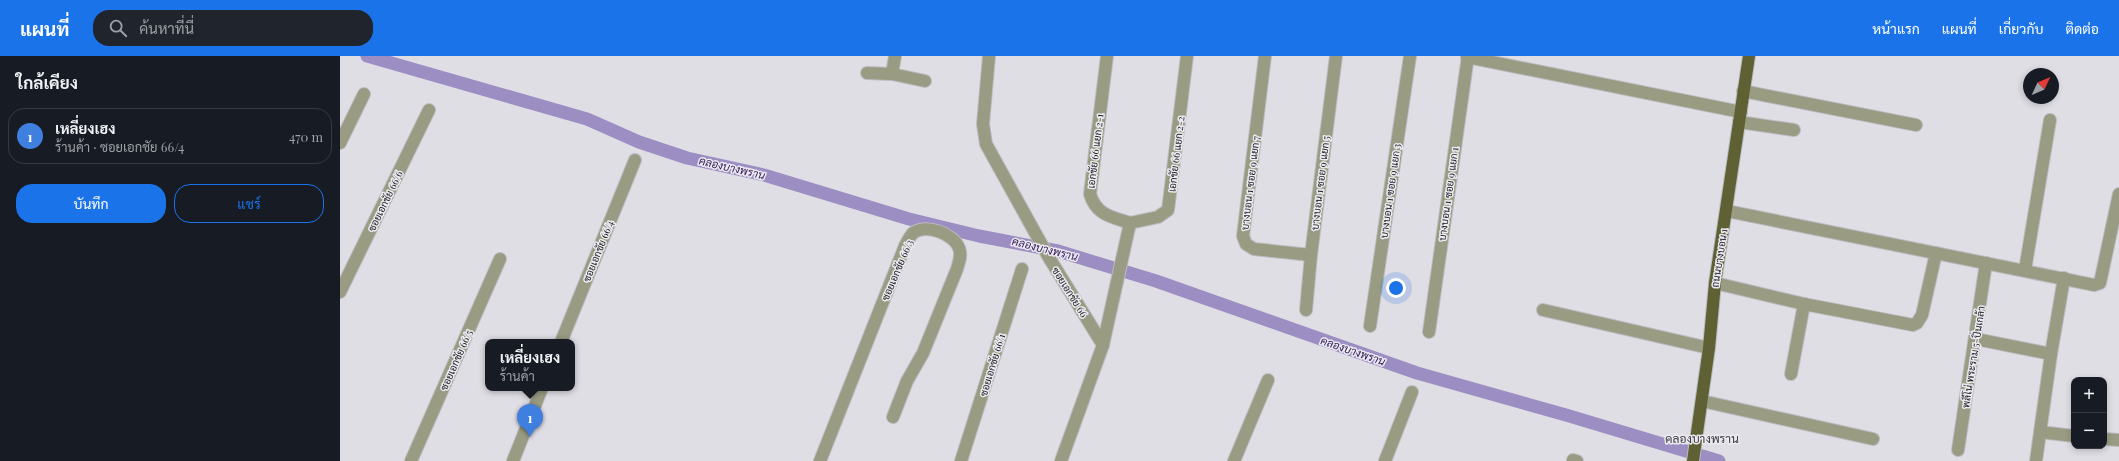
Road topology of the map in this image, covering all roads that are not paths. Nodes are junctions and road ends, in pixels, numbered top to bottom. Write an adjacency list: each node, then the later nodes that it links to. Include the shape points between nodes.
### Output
1 (895, 56): 11 (street)
2 (989, 56): 41 (street, ซอยเอกชัย 66, via 983,124 986,144 1048,256)
3 (1107, 56): 24 (street, เอกชัย 66 แยก 2-1, via 1090,194 1098,210)
4 (1187, 56): 24 (street, เอกชัย 66 แยก 2-2, via 1168,210 1158,217)
5 (1265, 56): 26 (street, บางบอน 1 ซอย 9 แยก 7, via 1243,236 1246,244 1254,249)
6 (1336, 56): 26 (street, บางบอน 1 ซอย 9 แยก 5)
7 (1410, 56): 37 (street, บางบอน 1 ซอย 9 แยก 3)
8 (1749, 56): 13 (main road, ถนนบางบอน 1)
9 (1468, 57): 16 (street); 38 (street, บางบอน 1 ซอย 9 แยก 1)
10 (867, 74): 11 (street)
11 (892, 74): 12 (street)
12 (924, 81)
13 (1743, 91): 16 (main road, ถนนบางบอน 1); 18 (street)
14 (364, 94): 20 (street)
15 (429, 110): 33 (street, ซอยเอกชัย 66/6)
16 (1740, 117): 19 (street); 23 (main road, ถนนบางบอน 1)
17 (2050, 120): 30 (street)
18 (1916, 125)
19 (1794, 130)
20 (340, 144)
21 (635, 160): 39 (street, ซอยเอกชัย 66/4)
22 (2119, 194): 31 (street, via 2100,282 2094,285)
23 (1727, 211): 25 (street); 32 (main road, ถนนบางบอน 1)
24 (1130, 223): 41 (street)
25 (1936, 253): 28 (street); 34 (street, via 1922,315 1913,325)
26 (1311, 255): 35 (street, บางบอน 1 ซอย 9 แยก 5)
27 (500, 259): 56 (street, ซอยเอกชัย 66/5)
28 (1986, 263): 30 (street); 40 (street, พลีโน่ พระราม 5-ปิ่นเกล้า)
29 (1022, 269): 59 (street, ซอยเอกชัย 66/1)
30 (2025, 270): 31 (street)
31 (2064, 278): 43 (street)
32 (1715, 283): 34 (street); 42 (main road, ถนนบางบอน 1)
33 (340, 292)
34 (1804, 304): 44 (street)
35 (1306, 310)
36 (1544, 310): 42 (street)
37 (1370, 326)
38 (1429, 332)
39 (562, 339)
40 (1976, 339): 43 (street); 55 (street, พลีโน่ พระราม 5-ปิ่นเกล้า)
41 (1103, 345): 60 (street)
42 (1709, 348): 48 (main road, ถนนบางบอน 1)
43 (2051, 354): 50 (street)
44 (1792, 374)
45 (1268, 380): 61 (street)
46 (541, 391): 57 (street)
47 (1412, 392): 62 (street)
48 (1702, 401): 52 (street); 63 (main road, ถนนบางบอน 1)
49 (893, 417): 58 (street, ซอยเอกชัย 66/3, via 907,381 923,353 957,269 959,248 954,238 944,233 919,230 905,246)
50 (2040, 432): 51 (street); 64 (street)
51 (2071, 436)
52 (1873, 439)
53 (2107, 439): 54 (street)
54 (2119, 440)
55 (1958, 450)
56 (411, 461)
57 (513, 461)
58 (820, 461)
59 (961, 461)
60 (1061, 461)
61 (1234, 461)
62 (1385, 461)
63 (1693, 461)
64 (2036, 461)

